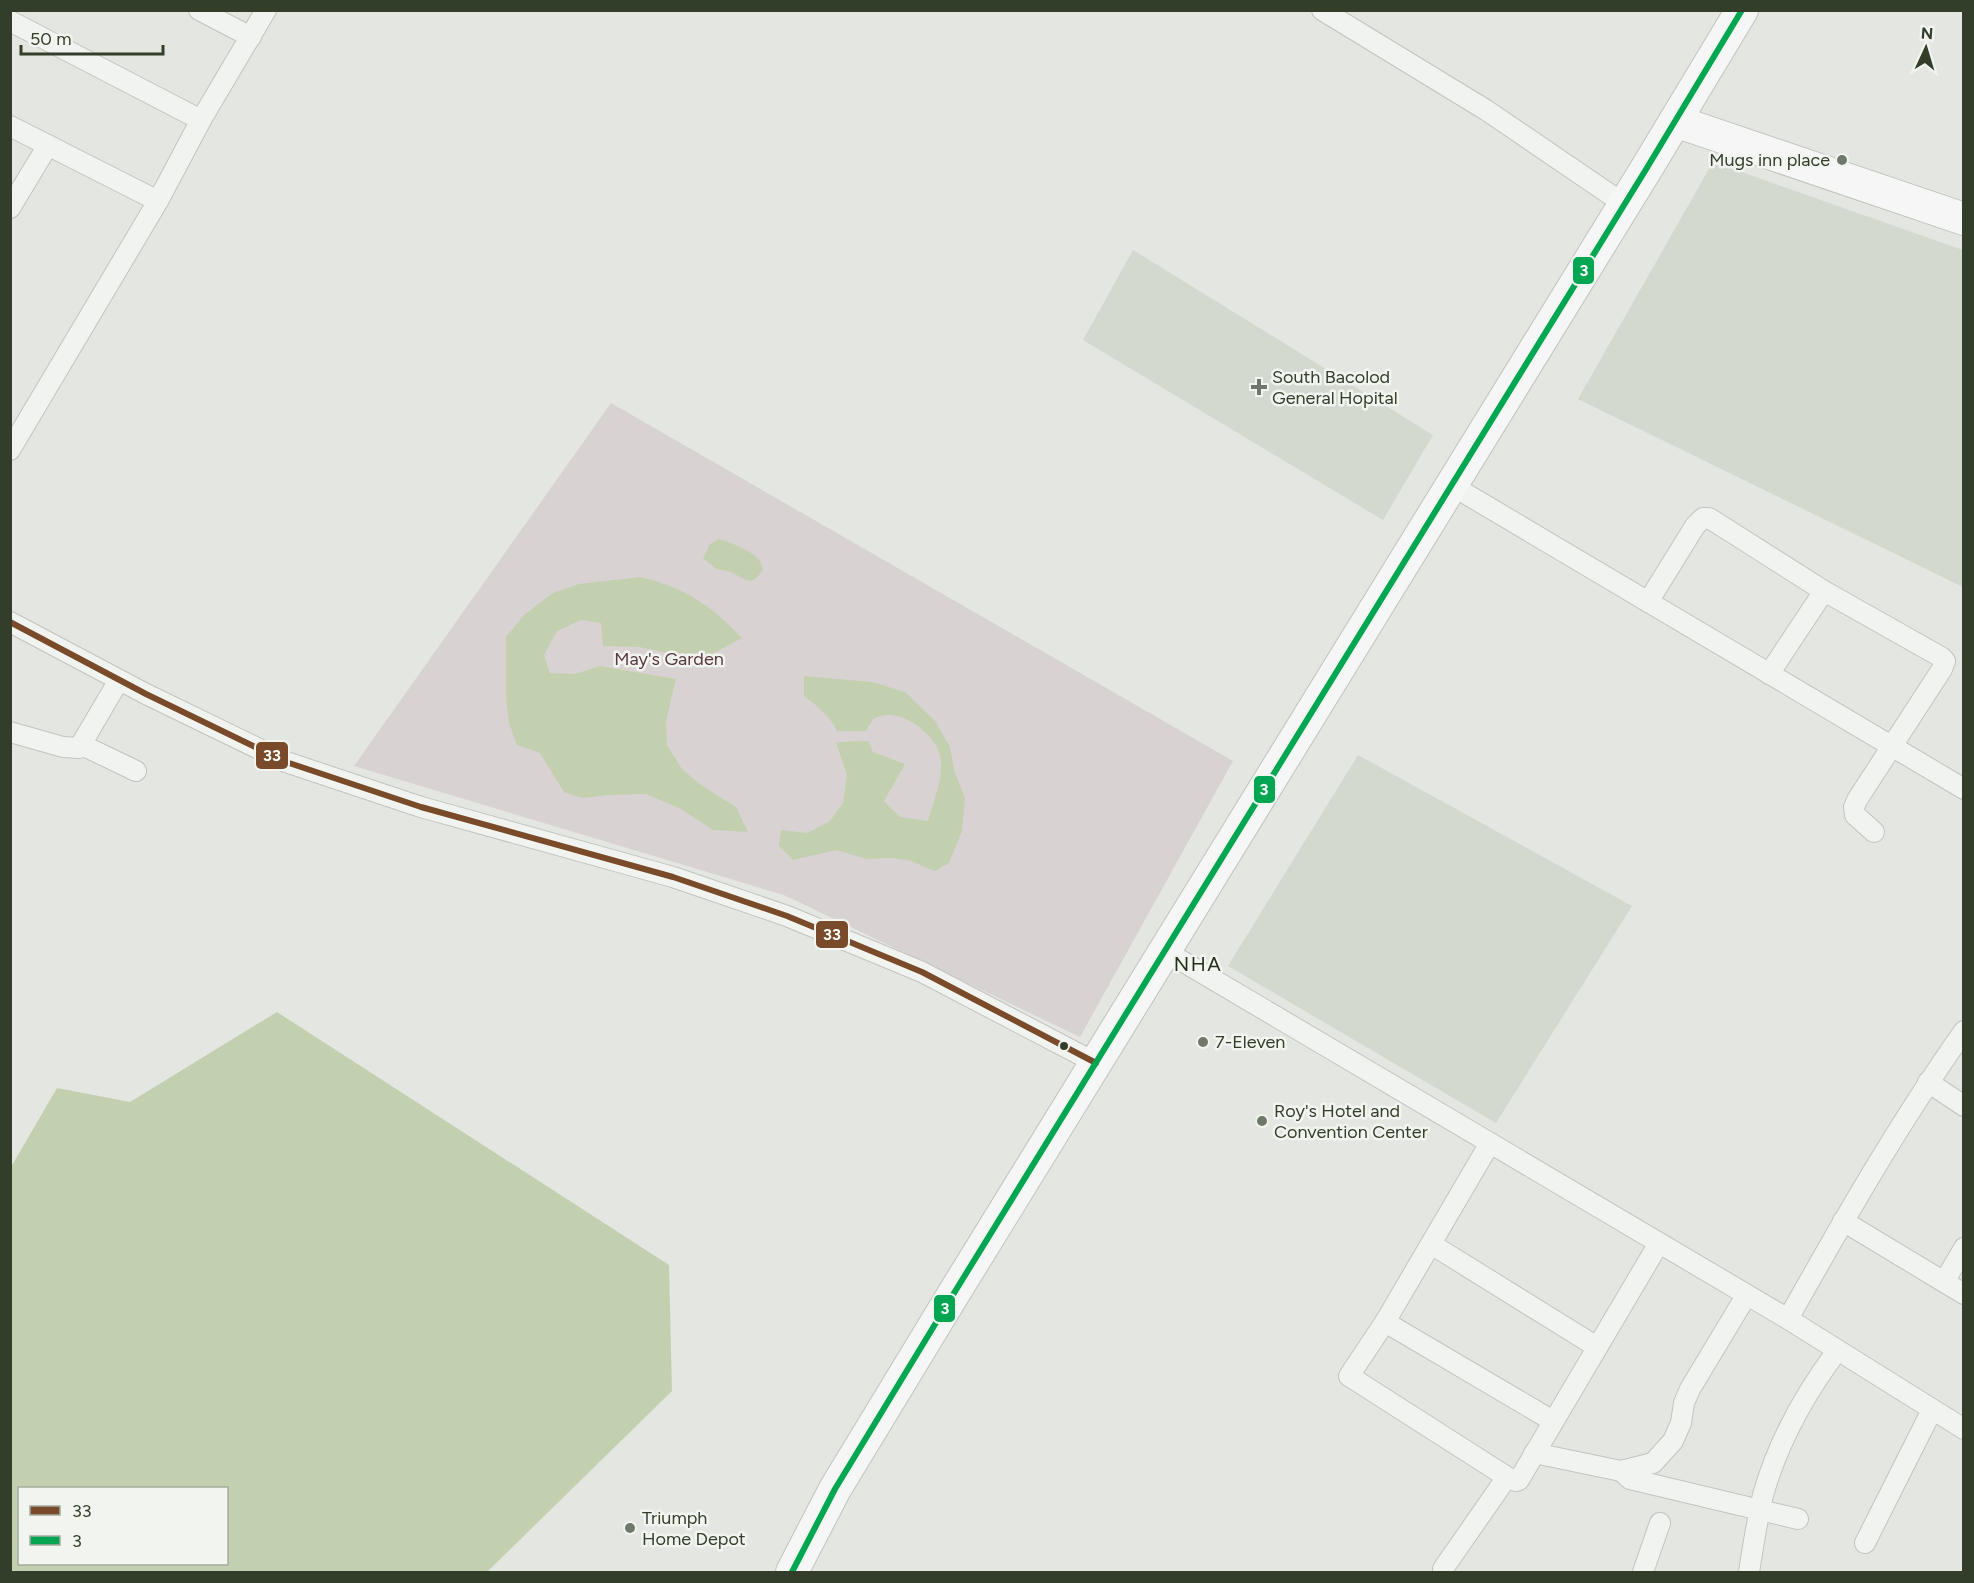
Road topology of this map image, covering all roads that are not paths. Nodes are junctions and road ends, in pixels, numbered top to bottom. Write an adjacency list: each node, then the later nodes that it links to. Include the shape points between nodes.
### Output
1 (199, 10): 6 (street)
2 (266, 10): 6 (street)
3 (1322, 10): 12 (street, via 1486,110)
4 (1742, 10): 8 (main road)
5 (10, 21): 7 (street)
6 (251, 37): 7 (street)
7 (201, 120): 11 (street)
8 (1675, 121): 12 (main road); 14 (main road)
9 (10, 126): 10 (street)
10 (48, 145): 11 (street); 13 (street)
11 (158, 201): 15 (street)
12 (1624, 204): 16 (main road)
13 (10, 208)
14 (1964, 219)
15 (13, 439)
16 (1451, 485): 18 (street); 28 (main road)
17 (1824, 591): 18 (street, via 1709,518 1703,518); 20 (street); 24 (street, via 1944,661)
18 (1648, 602): 20 (street)
19 (10, 622): 21 (street)
20 (1769, 674): 24 (street)
21 (119, 680): 23 (street); 30 (street, via 286,762 421,807 673,877 787,916 922,972)
22 (10, 732): 23 (street, via 71,748)
23 (82, 745): 25 (street)
24 (1892, 747): 26 (street); 27 (street, via 1854,807 1855,815)
25 (136, 771)
26 (1964, 789)
27 (1874, 832)
28 (1165, 951): 30 (main road); 33 (street)
29 (1964, 1031): 31 (street)
30 (1096, 1063): 56 (main road, via 835,1489)
31 (1928, 1082): 32 (street); 34 (street)
32 (1964, 1106)
33 (1490, 1143): 35 (street); 36 (street)
34 (1843, 1221): 38 (street); 41 (street)
35 (1659, 1243): 40 (street); 43 (street)
36 (1431, 1244): 42 (street); 43 (street)
37 (1964, 1248): 38 (street)
38 (1944, 1282): 39 (street)
39 (1964, 1294)
40 (1746, 1296): 41 (street); 49 (street, via 1690,1389 1673,1441 1653,1463)
41 (1788, 1319): 44 (street)
42 (1385, 1322): 46 (street); 50 (street, via 1349,1376)
43 (1597, 1347): 46 (street)
44 (1837, 1351): 45 (street); 51 (street, via 1811,1386 1785,1434)
45 (1932, 1410): 47 (street); 54 (street)
46 (1553, 1420): 48 (street)
47 (1964, 1429)
48 (1534, 1452): 49 (street); 50 (street, via 1519,1480)
49 (1621, 1471): 51 (street, via 1629,1479)
50 (1507, 1477): 55 (street)
51 (1760, 1510): 52 (street); 58 (street)
52 (1798, 1520)
53 (1660, 1523): 57 (street)
54 (1865, 1543)
55 (1443, 1569)
56 (792, 1572)
57 (1643, 1572)
58 (1749, 1572)

